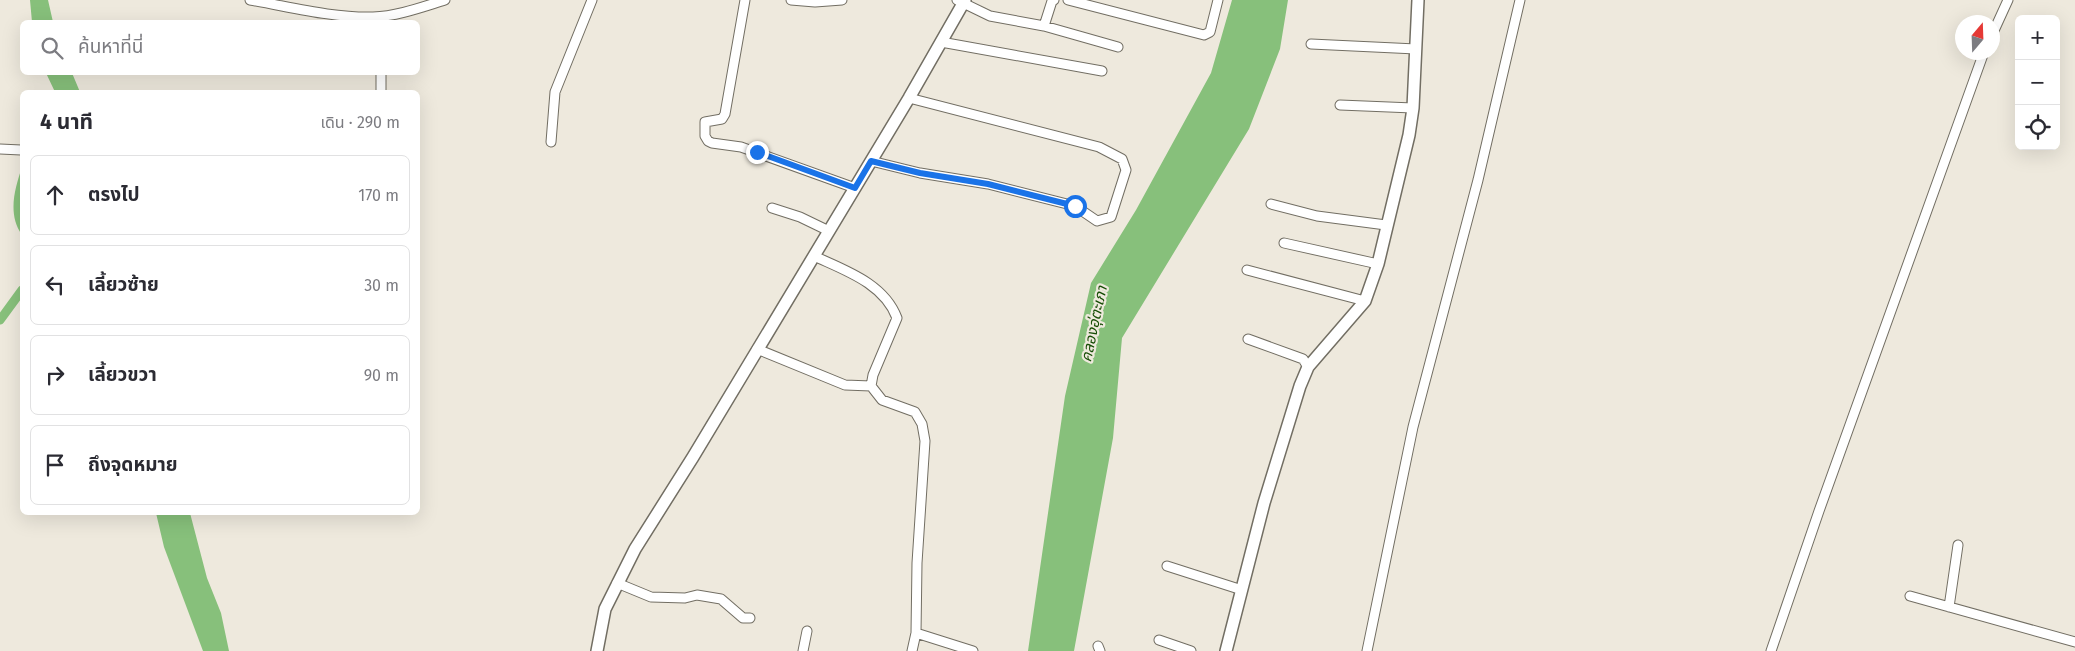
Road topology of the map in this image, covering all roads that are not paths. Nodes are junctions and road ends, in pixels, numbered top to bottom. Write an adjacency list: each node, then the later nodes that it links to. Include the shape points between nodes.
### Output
1 (250, 0): 14 (street, via 334,15 374,17)
2 (445, 0): 14 (street)
3 (592, 0): 29 (street, via 555,92)
4 (745, 0): 33 (street, via 725,114 722,119 706,122 705,136 712,143 741,147)
5 (792, 0): 6 (street)
6 (842, 0)
7 (1054, 0): 17 (street)
8 (1068, 0): 9 (street, via 1204,35 1210,32)
9 (1218, 0)
10 (1418, 0): 21 (street)
11 (1520, 0): 64 (street, via 1478,180 1413,428)
12 (2008, 0): 15 (street)
13 (962, 1): 17 (street, via 990,16); 18 (street)
14 (403, 13): 16 (street)
15 (2000, 18)
16 (402, 20)
17 (1044, 26): 20 (street)
18 (941, 42): 23 (street); 26 (street)
19 (1311, 44): 21 (street)
20 (1118, 47)
21 (1416, 49): 28 (street)
22 (1981, 60): 65 (street)
23 (1102, 71)
24 (381, 75): 25 (street)
25 (381, 90)
26 (909, 98): 32 (street); 32 (street, via 1100,147 1122,159 1126,170 1111,217 1097,221 1075,206 988,184)
27 (1340, 105): 28 (street)
28 (1413, 108): 36 (street)
29 (551, 142)
30 (0, 149): 31 (street)
31 (20, 150)
32 (871, 161): 33 (street)
33 (855, 188): 37 (street)
34 (1271, 204): 36 (street, via 1317,216)
35 (772, 208): 37 (street)
36 (1386, 225): 40 (street)
37 (829, 231): 39 (street)
38 (1284, 243): 40 (street)
39 (814, 256): 44 (street); 46 (street, via 869,282 894,312 896,318)
40 (1378, 264): 42 (street)
41 (1247, 270): 42 (street)
42 (1365, 301): 45 (street)
43 (1248, 339): 45 (street, via 1303,359)
44 (757, 349): 46 (street, via 845,385); 49 (street)
45 (1308, 367): 50 (street, via 1264,504)
46 (871, 386): 55 (street, via 882,400 915,412 922,424 925,441)
47 (1958, 545): 52 (street)
48 (1167, 566): 50 (street)
49 (617, 583): 53 (street, via 651,597 685,598 697,594 721,599 743,618); 58 (street, via 606,609)
50 (1242, 590): 63 (street)
51 (1910, 596): 52 (street)
52 (1949, 607): 57 (street)
53 (750, 618)
54 (807, 631): 59 (street)
55 (916, 633): 60 (street); 61 (street)
56 (1159, 640): 62 (street)
57 (2075, 642)
58 (598, 650)
59 (803, 651)
60 (912, 651)
61 (973, 651)
62 (1191, 651)
63 (1226, 651)
64 (1367, 651)
65 (1771, 651)

